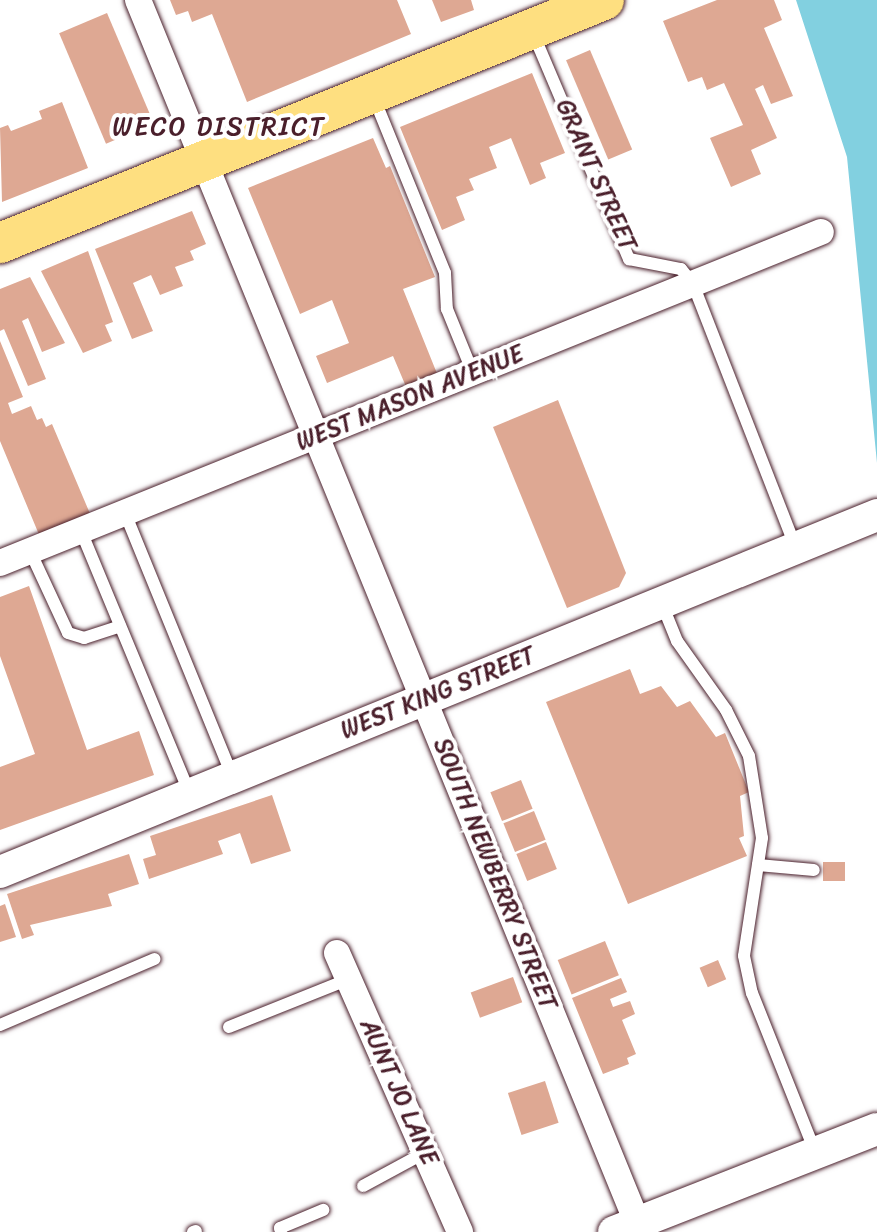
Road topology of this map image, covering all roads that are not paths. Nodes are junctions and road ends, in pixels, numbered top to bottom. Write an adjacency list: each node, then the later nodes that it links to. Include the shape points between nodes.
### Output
1 (138, 0): 5 (street, SOUTH NEWBERRY STREET)
2 (604, 0): 3 (main road)
3 (552, 15): 4 (main road); 8 (lane, GRANT STREET, via 629,259 681,269)
4 (371, 92): 5 (main road); 9 (lane, via 445,273 447,309)
5 (203, 161): 7 (main road); 10 (street, SOUTH NEWBERRY STREET)
6 (821, 232): 8 (street, WEST MASON AVENUE)
7 (0, 243)
8 (693, 284): 9 (street, WEST MASON AVENUE); 14 (lane)
9 (473, 373): 10 (street, WEST MASON AVENUE)
10 (318, 435): 11 (street, WEST MASON AVENUE); 19 (street, SOUTH NEWBERRY STREET)
11 (125, 513): 13 (street, WEST MASON AVENUE); 20 (lane)
12 (877, 515): 14 (street, WEST KING STREET)
13 (81, 531): 15 (street, WEST MASON AVENUE); 18 (lane)
14 (796, 548): 17 (street, WEST KING STREET)
15 (30, 551): 16 (street, WEST MASON AVENUE); 18 (lane, via 68,633 84,638)
16 (0, 563)
17 (662, 602): 19 (street, WEST KING STREET); 22 (lane, via 677,641 726,710 749,756 762,820)
18 (120, 626): 21 (lane)
19 (423, 699): 20 (street, WEST KING STREET); 35 (street, SOUTH NEWBERRY STREET)
20 (233, 777): 21 (street, WEST KING STREET)
21 (190, 794): 24 (street, WEST KING STREET)
22 (758, 865): 23 (lane); 32 (lane, via 744,956)
23 (814, 870)
24 (0, 872)
25 (337, 953): 27 (street, AUNT JO LANE)
26 (155, 959): 28 (lane)
27 (349, 979): 29 (lane); 31 (street, AUNT JO LANE)
28 (0, 1025)
29 (229, 1027)
30 (877, 1129): 32 (street)
31 (426, 1152): 33 (lane); 37 (street, AUNT JO LANE)
32 (816, 1154): 35 (street)
33 (363, 1186)
34 (323, 1210): 36 (lane, via 280,1228)
35 (631, 1230)
36 (281, 1232)
37 (460, 1232)

